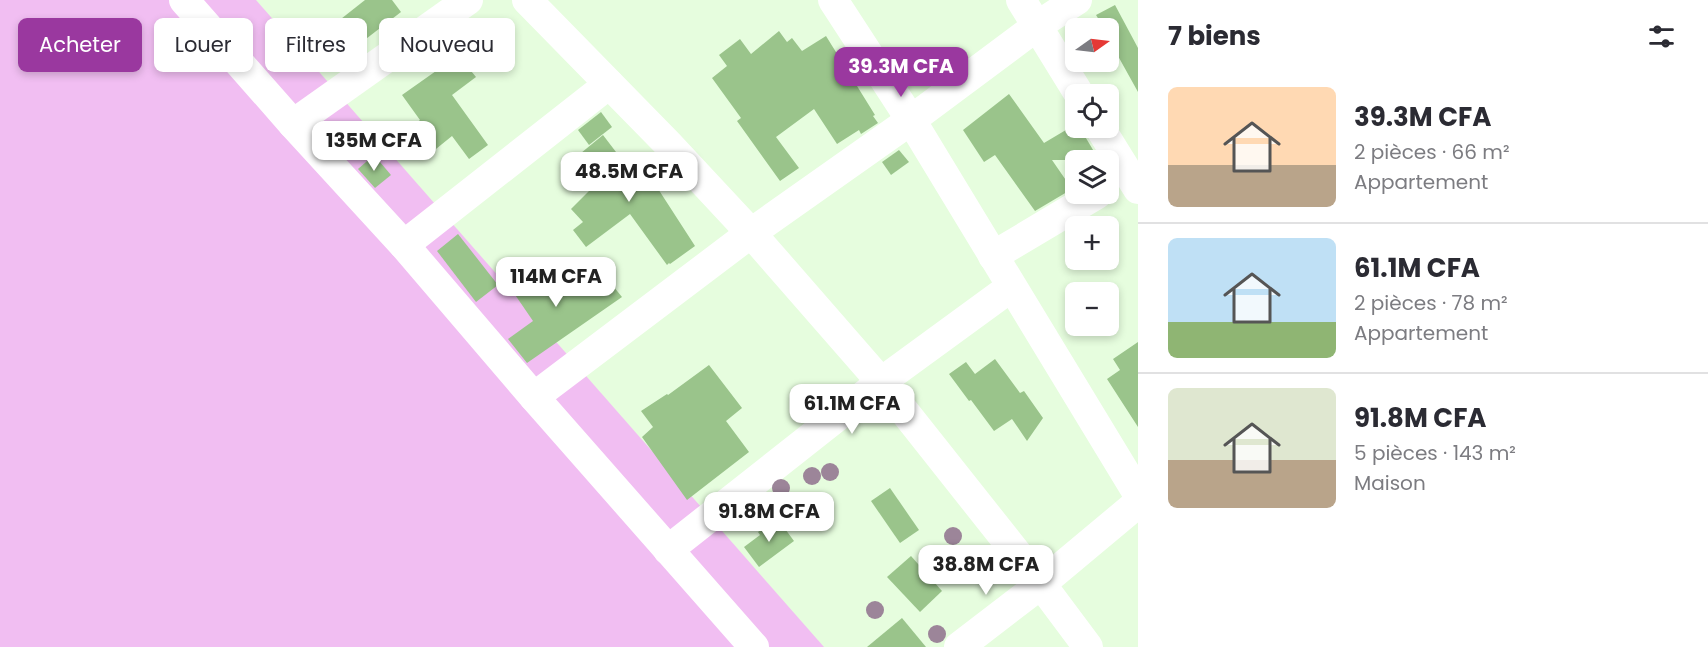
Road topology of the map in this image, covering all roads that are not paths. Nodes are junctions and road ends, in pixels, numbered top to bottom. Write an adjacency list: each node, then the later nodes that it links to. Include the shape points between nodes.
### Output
1 (184, 0): 12 (street)
2 (468, 0): 7 (street)
3 (527, 0): 9 (street)
4 (832, 0): 11 (street)
5 (1021, 0): 8 (street)
6 (1077, 0): 8 (street)
7 (433, 9): 12 (street)
8 (1038, 27): 10 (street); 11 (street)
9 (609, 84): 16 (street); 17 (street)
10 (1074, 84)
11 (911, 120): 16 (street); 18 (street)
12 (293, 124): 17 (street)
13 (1105, 138): 14 (street)
14 (1128, 179)
15 (1080, 204): 18 (street)
16 (751, 233): 20 (street); 21 (street)
17 (404, 245): 21 (street)
18 (993, 256): 19 (street)
19 (1011, 287): 20 (street); 22 (street)
20 (881, 382): 24 (street); 25 (street)
21 (534, 397): 24 (street)
22 (1138, 494)
23 (1138, 503): 25 (street)
24 (668, 550): 26 (street)
25 (1041, 584): 27 (street); 28 (street)
26 (754, 647)
27 (959, 647)
28 (1088, 647)

